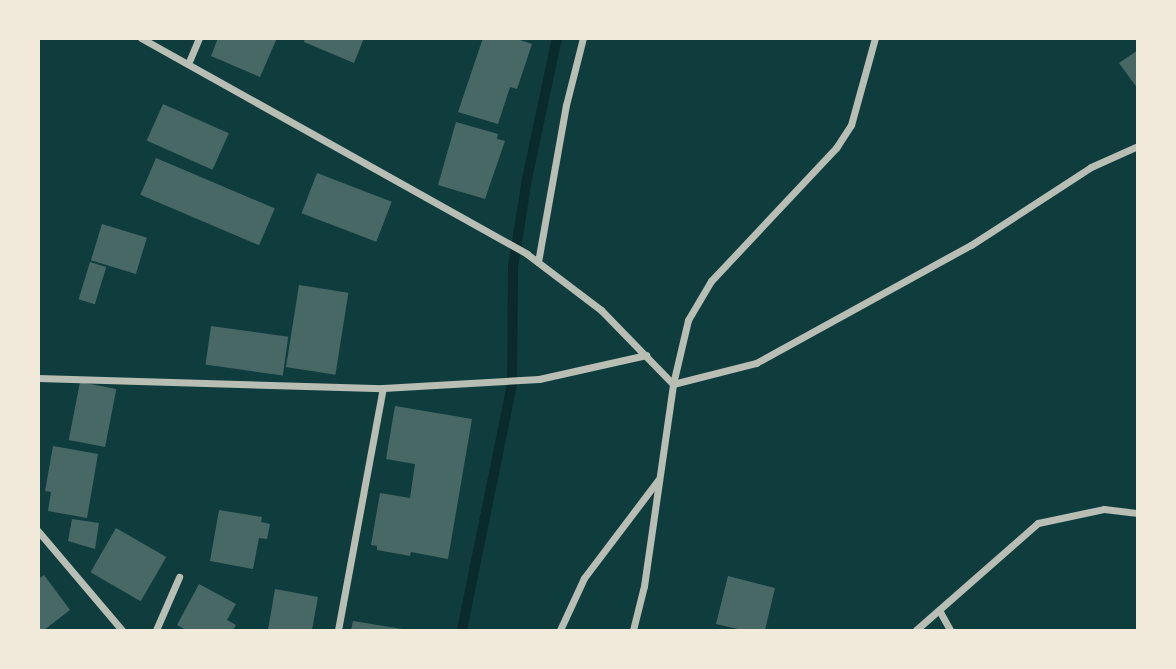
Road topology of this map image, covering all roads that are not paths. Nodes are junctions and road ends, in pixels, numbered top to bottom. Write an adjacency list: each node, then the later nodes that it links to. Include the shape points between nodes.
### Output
1 (141, 38): 5 (street)
2 (200, 38): 5 (street)
3 (583, 38): 7 (street)
4 (875, 38): 10 (street, via 850,125 836,148 711,281 688,320)
5 (188, 64): 7 (street)
6 (1138, 146): 10 (street, via 1091,167 971,245 756,363)
7 (538, 262): 8 (street, via 601,310)
8 (646, 355): 10 (street); 11 (street, via 524,379)
9 (38, 378): 11 (street)
10 (673, 384): 12 (street)
11 (383, 388): 19 (street)
12 (659, 479): 20 (street, via 584,578); 21 (street)
13 (1138, 513): 16 (street, via 1104,509 1038,523)
14 (38, 531): 17 (street)
15 (179, 577): 18 (street)
16 (939, 610): 22 (street); 23 (street)
17 (122, 631)
18 (156, 631)
19 (338, 631)
20 (560, 631)
21 (633, 631)
22 (916, 631)
23 (950, 631)

